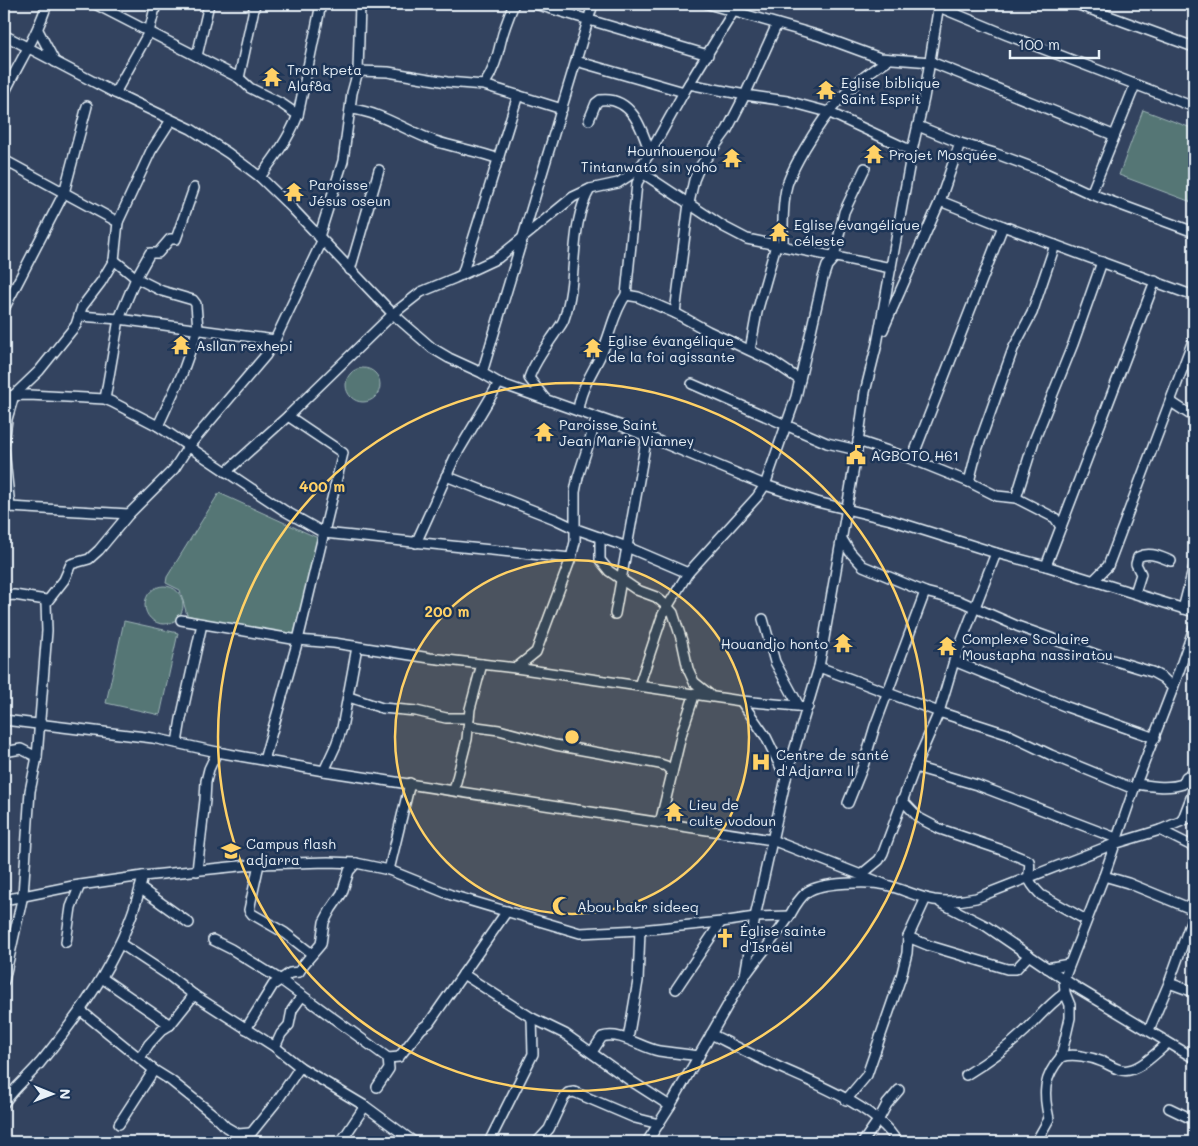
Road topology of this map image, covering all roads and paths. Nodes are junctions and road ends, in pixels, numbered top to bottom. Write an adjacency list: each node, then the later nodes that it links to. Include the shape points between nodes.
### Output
1 (47, 4): 17 (street)
2 (156, 4): 18 (street)
3 (209, 4): 22 (street)
4 (255, 4): 29 (street)
5 (321, 4): 43 (street)
6 (360, 4): 28 (street)
7 (514, 4): 30 (street, via 492,74)
8 (535, 4): 15 (street)
9 (593, 4): 15 (street)
10 (708, 4): 14 (street)
11 (1076, 4): 21 (street)
12 (100, 5): 18 (street)
13 (939, 5): 27 (street); 32 (street, via 1007,36)
14 (736, 8): 16 (street); 23 (street)
15 (588, 20): 23 (street); 25 (street)
16 (777, 24): 24 (street); 37 (street)
17 (38, 30): 20 (street); 26 (street)
18 (149, 32): 22 (street); 34 (street)
19 (4, 35): 20 (street)
20 (28, 47): 26 (street); 35 (street)
21 (1194, 47)
22 (197, 56): 29 (street)
23 (708, 56): 31 (street)
24 (888, 60): 27 (street); 42 (street, via 858,81)
25 (576, 61): 33 (street); 41 (street)
26 (56, 62): 34 (street)
27 (931, 62): 46 (street); 47 (street)
28 (358, 71): 30 (street); 40 (street)
29 (239, 78): 43 (street, via 250,88)
30 (484, 84): 36 (street)
31 (689, 84): 33 (street); 37 (street)
32 (1135, 85): 39 (street); 47 (street)
33 (684, 92): 50 (street)
34 (115, 93): 44 (street)
35 (4, 94)
36 (518, 95): 41 (street); 51 (street)
37 (745, 95): 42 (street); 62 (street, via 727,130 699,168)
38 (87, 106): 59 (street)
39 (1194, 107)
40 (351, 109): 51 (street, via 364,110 433,140); 67 (street, via 343,161)
41 (562, 109): 66 (street)
42 (828, 112): 49 (street); 69 (street, via 793,169 787,186)
43 (298, 115): 56 (street, via 284,145)
44 (171, 120): 56 (street, via 205,137); 63 (street, via 151,151)
45 (589, 120): 50 (street, via 600,100 625,106 632,112)
46 (918, 126): 48 (street); 49 (street)
47 (1114, 135): 60 (street)
48 (960, 143): 60 (street, via 994,152); 61 (street)
49 (912, 151): 73 (street)
50 (650, 153): 55 (street)
51 (499, 159): 75 (street)
52 (4, 160): 59 (street)
53 (865, 168): 70 (street, via 844,212)
54 (379, 170): 74 (street)
55 (640, 171): 58 (street, via 618,183); 62 (street); 78 (street)
56 (260, 177): 67 (street)
57 (194, 188): 76 (street, via 176,239 170,239 158,254 150,253)
58 (590, 189): 66 (street, via 573,197); 97 (street, via 582,206 564,320 529,378)
59 (64, 192): 63 (street); 80 (street)
60 (1091, 194): 65 (street)
61 (940, 201): 64 (street); 88 (street)
62 (689, 203): 69 (street, via 747,239); 81 (street)
63 (118, 222): 71 (street)
64 (1003, 226): 68 (street); 110 (street)
65 (1194, 232)
66 (523, 237): 75 (street, via 498,258); 90 (street)
67 (321, 239): 74 (street); 87 (street)
68 (1055, 245): 72 (street); 113 (street, via 1032,314 1012,349)
69 (779, 246): 70 (street); 89 (street, via 757,312)
70 (834, 258): 73 (street); 91 (street, via 823,278)
71 (114, 260): 76 (street); 83 (street, via 88,297)
72 (1102, 262): 77 (street); 115 (street, via 1034,441)
73 (891, 268): 88 (street)
74 (350, 270): 82 (street)
75 (462, 275): 82 (street, via 421,292)
76 (136, 278): 84 (street); 85 (street, via 162,291 193,300)
77 (1155, 281): 79 (street); 119 (street)
78 (626, 295): 81 (street); 99 (street, via 580,395)
79 (1194, 296)
80 (4, 309)
81 (675, 313): 89 (street)
82 (393, 314): 90 (street, via 432,348); 100 (street)
83 (80, 316): 84 (street); 95 (street, via 65,340)
84 (119, 319): 85 (street); 96 (street)
85 (198, 329): 87 (street); 103 (street)
86 (1194, 338): 98 (street)
87 (275, 340): 108 (street)
88 (876, 344): 107 (street)
89 (750, 350): 91 (street)
90 (482, 373): 92 (street)
91 (800, 380): 104 (street)
92 (499, 383): 97 (street); 112 (street)
93 (692, 384): 104 (street)
94 (4, 396): 95 (street)
95 (14, 396): 96 (street); 106 (street)
96 (105, 399): 103 (street)
97 (546, 400): 99 (street)
98 (1171, 402): 101 (street); 130 (street)
99 (578, 412): 102 (street)
100 (288, 416): 111 (street); 121 (street, via 343,454)
101 (1194, 417)
102 (597, 418): 105 (street); 120 (street, via 575,492)
103 (158, 426): 108 (street)
104 (786, 426): 107 (street, via 827,443); 114 (street)
105 (647, 435): 114 (street); 125 (street)
106 (4, 444)
107 (858, 445): 110 (street); 117 (street)
108 (188, 447): 111 (street); 118 (street, via 174,468)
109 (4, 450): 116 (street)
110 (912, 459): 113 (street)
111 (226, 472): 121 (street)
112 (446, 476): 120 (street); 124 (street)
113 (968, 482): 115 (street, via 997,496)
114 (765, 485): 117 (street); 132 (street)
115 (1016, 498): 119 (street, via 1055,518)
116 (7, 508): 118 (street)
117 (847, 510): 123 (street); 126 (street, via 891,520)
118 (129, 514): 139 (street, via 89,559 72,564)
119 (1061, 527): 129 (street)
120 (576, 529): 122 (street); 127 (street)
121 (324, 534): 124 (street); 149 (street)
122 (600, 537): 125 (street); 133 (street, via 600,560)
123 (842, 539): 136 (street, via 864,566); 153 (street)
124 (416, 543): 127 (street)
125 (627, 547): 132 (street); 133 (street)
126 (996, 553): 129 (street); 141 (street)
127 (571, 558): 154 (street, via 536,652)
128 (1171, 561): 137 (street, via 1156,555 1138,557 1136,564 1141,574)
129 (1046, 566): 134 (street)
130 (1108, 566): 134 (street); 135 (street)
131 (1194, 566): 142 (street)
132 (688, 573): 140 (street)
133 (622, 579): 140 (street); 144 (street)
134 (1093, 581): 135 (street)
135 (1112, 587): 137 (street)
136 (925, 592): 141 (street); 157 (street)
137 (1134, 593): 142 (street)
138 (4, 596): 139 (street, via 46,600)
139 (46, 603): 166 (street, via 47,632)
140 (668, 606): 155 (street); 159 (street, via 677,621 694,682)
141 (975, 608): 151 (street); 156 (street, via 1017,626 1152,672)
142 (1183, 609): 143 (street)
143 (1194, 612)
144 (615, 614)
145 (763, 619): 162 (street, via 775,662)
146 (181, 620): 147 (street)
147 (202, 624): 149 (street); 168 (street)
148 (1194, 628): 156 (street)
149 (298, 640): 150 (street); 172 (street)
150 (357, 647): 152 (street); 160 (street)
151 (954, 661): 163 (street); 167 (street, via 1067,707)
152 (482, 664): 154 (street); 165 (street)
153 (819, 667): 157 (street); 162 (street)
154 (516, 668): 155 (street)
155 (639, 686): 158 (street)
156 (1173, 688): 167 (street)
157 (887, 692): 163 (street); 183 (street)
158 (695, 693): 159 (street); 175 (street)
159 (712, 696): 161 (street)
160 (349, 697): 165 (street, via 382,708); 174 (street, via 336,745)
161 (742, 700): 162 (street); 177 (street, via 766,737)
162 (803, 706): 177 (street)
163 (939, 712): 173 (street); 179 (street, via 1007,734 1051,755)
164 (4, 720): 166 (street)
165 (469, 722): 175 (street, via 555,745 660,764); 180 (street, via 468,739)
166 (38, 724): 168 (street); 171 (street)
167 (1155, 738): 179 (street)
168 (177, 743): 170 (street)
169 (4, 752): 171 (street, via 20,749)
170 (217, 752): 172 (street); 194 (street, via 206,781)
171 (37, 756): 202 (street, via 30,790)
172 (264, 760): 174 (street)
173 (915, 767): 182 (street); 189 (street, via 977,785)
174 (324, 770): 178 (street)
175 (672, 772): 186 (street)
176 (1189, 775): 179 (street, via 1183,784 1176,786)
177 (786, 778): 188 (street)
178 (410, 783): 180 (street); 193 (street)
179 (1135, 787): 189 (street)
180 (454, 790): 186 (street)
181 (1194, 790): 185 (street)
182 (902, 800): 195 (street, via 881,857); 198 (street, via 919,818 940,829 1029,861)
183 (848, 803)
184 (1194, 816): 185 (street)
185 (1182, 821): 187 (street)
186 (660, 823): 188 (street)
187 (1160, 830): 189 (street); 190 (street)
188 (772, 840): 195 (street); 209 (street)
189 (1115, 841): 197 (street); 198 (street)
190 (1194, 847)
191 (356, 863): 192 (street); 193 (street); 218 (street, via 324,922 321,944)
192 (259, 864): 194 (street); 218 (street, via 249,910)
193 (389, 870): 206 (street, via 451,895)
194 (196, 871): 196 (street)
195 (862, 874): 199 (street)
196 (143, 876): 200 (street); 201 (street)
197 (1104, 876): 207 (street); 210 (street)
198 (1029, 877): 205 (street, via 976,898 951,902); 210 (street, via 1041,895)
199 (884, 884): 203 (street); 208 (street, via 826,884 807,892)
200 (80, 885): 202 (street); 216 (street, via 71,907)
201 (140, 888): 212 (street); 217 (street)
202 (23, 895): 204 (street); 227 (street)
203 (926, 898): 205 (street); 214 (street)
204 (4, 900)
205 (935, 900): 219 (street, via 986,926)
206 (507, 910): 213 (street, via 580,932); 222 (street)
207 (1194, 912): 228 (street)
208 (789, 916): 209 (street); 223 (street)
209 (755, 917): 211 (street); 223 (street)
210 (1086, 920): 220 (street)
211 (721, 922): 213 (street); 229 (street)
212 (190, 923)
213 (640, 930): 240 (street, via 638,981)
214 (908, 937): 219 (street, via 1007,969 1016,969); 254 (street, via 901,976 867,1075)
215 (213, 940): 226 (street)
216 (66, 942)
217 (121, 944): 224 (street); 232 (street)
218 (312, 954): 226 (street, via 299,972)
219 (1029, 955): 221 (street)
220 (1069, 964): 221 (street); 225 (street)
221 (1047, 968): 225 (street)
222 (463, 974): 235 (street); 246 (street, via 429,1023 399,1057)
223 (745, 976): 239 (street)
224 (102, 978): 234 (street); 236 (street)
225 (1064, 979): 231 (street); 238 (street)
226 (280, 980): 233 (street); 237 (street)
227 (4, 981)
228 (1169, 983): 230 (street); 238 (street)
229 (676, 989)
230 (1194, 992)
231 (1065, 994): 247 (street, via 1070,1005 1070,1018); 251 (street, via 993,1058)
232 (194, 995): 236 (street); 237 (street)
233 (302, 996): 242 (street); 246 (street)
234 (80, 1010): 245 (street); 255 (street)
235 (532, 1018): 243 (street); 267 (street, via 533,1054)
236 (170, 1025): 245 (street, via 149,1044)
237 (246, 1029): 242 (street)
238 (1149, 1030): 241 (street)
239 (712, 1034): 244 (street); 254 (street)
240 (628, 1040): 243 (street, via 607,1035); 244 (street, via 658,1051)
241 (1168, 1044): 247 (street, via 1129,1070 1113,1068 1089,1058); 248 (street)
242 (275, 1047): 249 (street)
243 (592, 1052): 257 (street)
244 (699, 1056): 257 (street)
245 (140, 1058): 250 (street)
246 (388, 1058): 252 (street, via 389,1069)
247 (1061, 1058): 272 (street, via 1051,1069 1046,1082 1049,1119)
248 (1194, 1058)
249 (300, 1067): 256 (street); 263 (street)
250 (154, 1070): 261 (street); 263 (street, via 226,1127 238,1134)
251 (966, 1075)
252 (377, 1087)
253 (898, 1090): 259 (street)
254 (846, 1100): 259 (street)
255 (4, 1103)
256 (365, 1106): 265 (street); 266 (street)
257 (670, 1106): 262 (street)
258 (1169, 1108): 260 (street)
259 (879, 1119): 270 (street); 271 (street)
260 (1194, 1120)
261 (119, 1124)
262 (659, 1124): 268 (street, via 635,1118 574,1092 564,1097 549,1128); 269 (street)
263 (250, 1133): 264 (street)
264 (244, 1142)
265 (341, 1142)
266 (414, 1142)
267 (489, 1142)
268 (537, 1142)
269 (647, 1142)
270 (862, 1142)
271 (897, 1142)
272 (1036, 1142)

